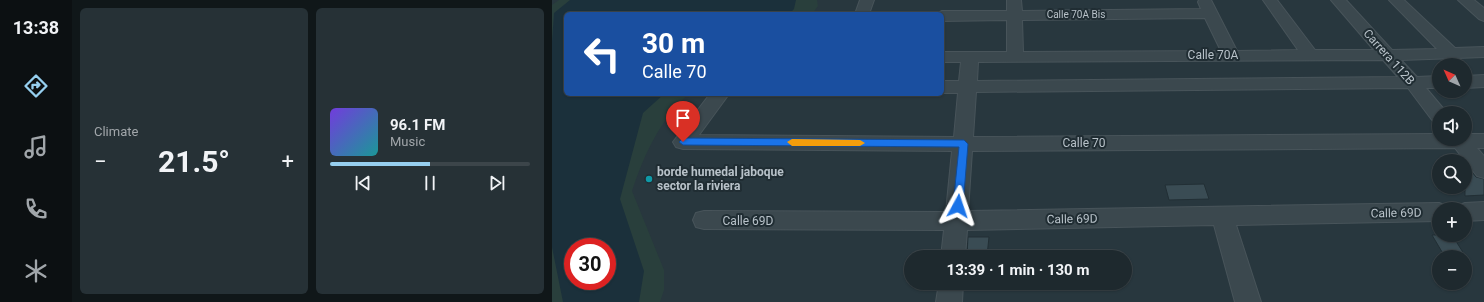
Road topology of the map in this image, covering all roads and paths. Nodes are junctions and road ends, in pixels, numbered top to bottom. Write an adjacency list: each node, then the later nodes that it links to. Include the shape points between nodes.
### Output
1 (867, 0): 8 (street)
2 (1270, 0): 14 (street)
3 (1338, 0): 15 (street, Carrera 112B)
4 (1396, 0): 12 (street)
5 (1465, 0): 9 (street)
6 (1208, 6): 7 (street, Calle 70A Bis); 13 (street)
7 (1014, 7): 10 (street, Calle 70A Bis); 16 (street)
8 (863, 12)
9 (1482, 12)
10 (944, 16)
11 (1484, 52): 12 (street, Calle 70A)
12 (1451, 53): 15 (street, Calle 70A)
13 (1231, 55): 14 (street, Calle 70A); 16 (street, Calle 70A)
14 (1310, 55): 15 (street, Calle 70A)
15 (1387, 55): 22 (street, Carrera 112B)
16 (1015, 56): 18 (street, Calle 70A)
17 (944, 57): 18 (street, Calle 70A)
18 (970, 58): 24 (street)
19 (1484, 81): 21 (street)
20 (1432, 82): 22 (street)
21 (1472, 82)
22 (1413, 83): 24 (street); 26 (street, Carrera 112B)
23 (944, 87): 24 (street)
24 (968, 87): 30 (street)
25 (718, 96): 30 (street, Calle 70, via 683,142)
26 (1432, 106)
27 (1432, 140): 30 (street, Calle 70)
28 (1472, 141): 29 (street, Calle 70)
29 (1484, 141)
30 (964, 144): 38 (street)
31 (1464, 146): 32 (street)
32 (1484, 170)
33 (1484, 211): 35 (street)
34 (1432, 212): 36 (street, Calle 69D)
35 (1472, 212)
36 (1222, 215): 38 (street, Calle 69D); 42 (street)
37 (704, 220): 38 (street, Calle 69D)
38 (956, 221): 39 (street)
39 (954, 250)
40 (950, 290): 41 (street)
41 (949, 302)
42 (1248, 302)

